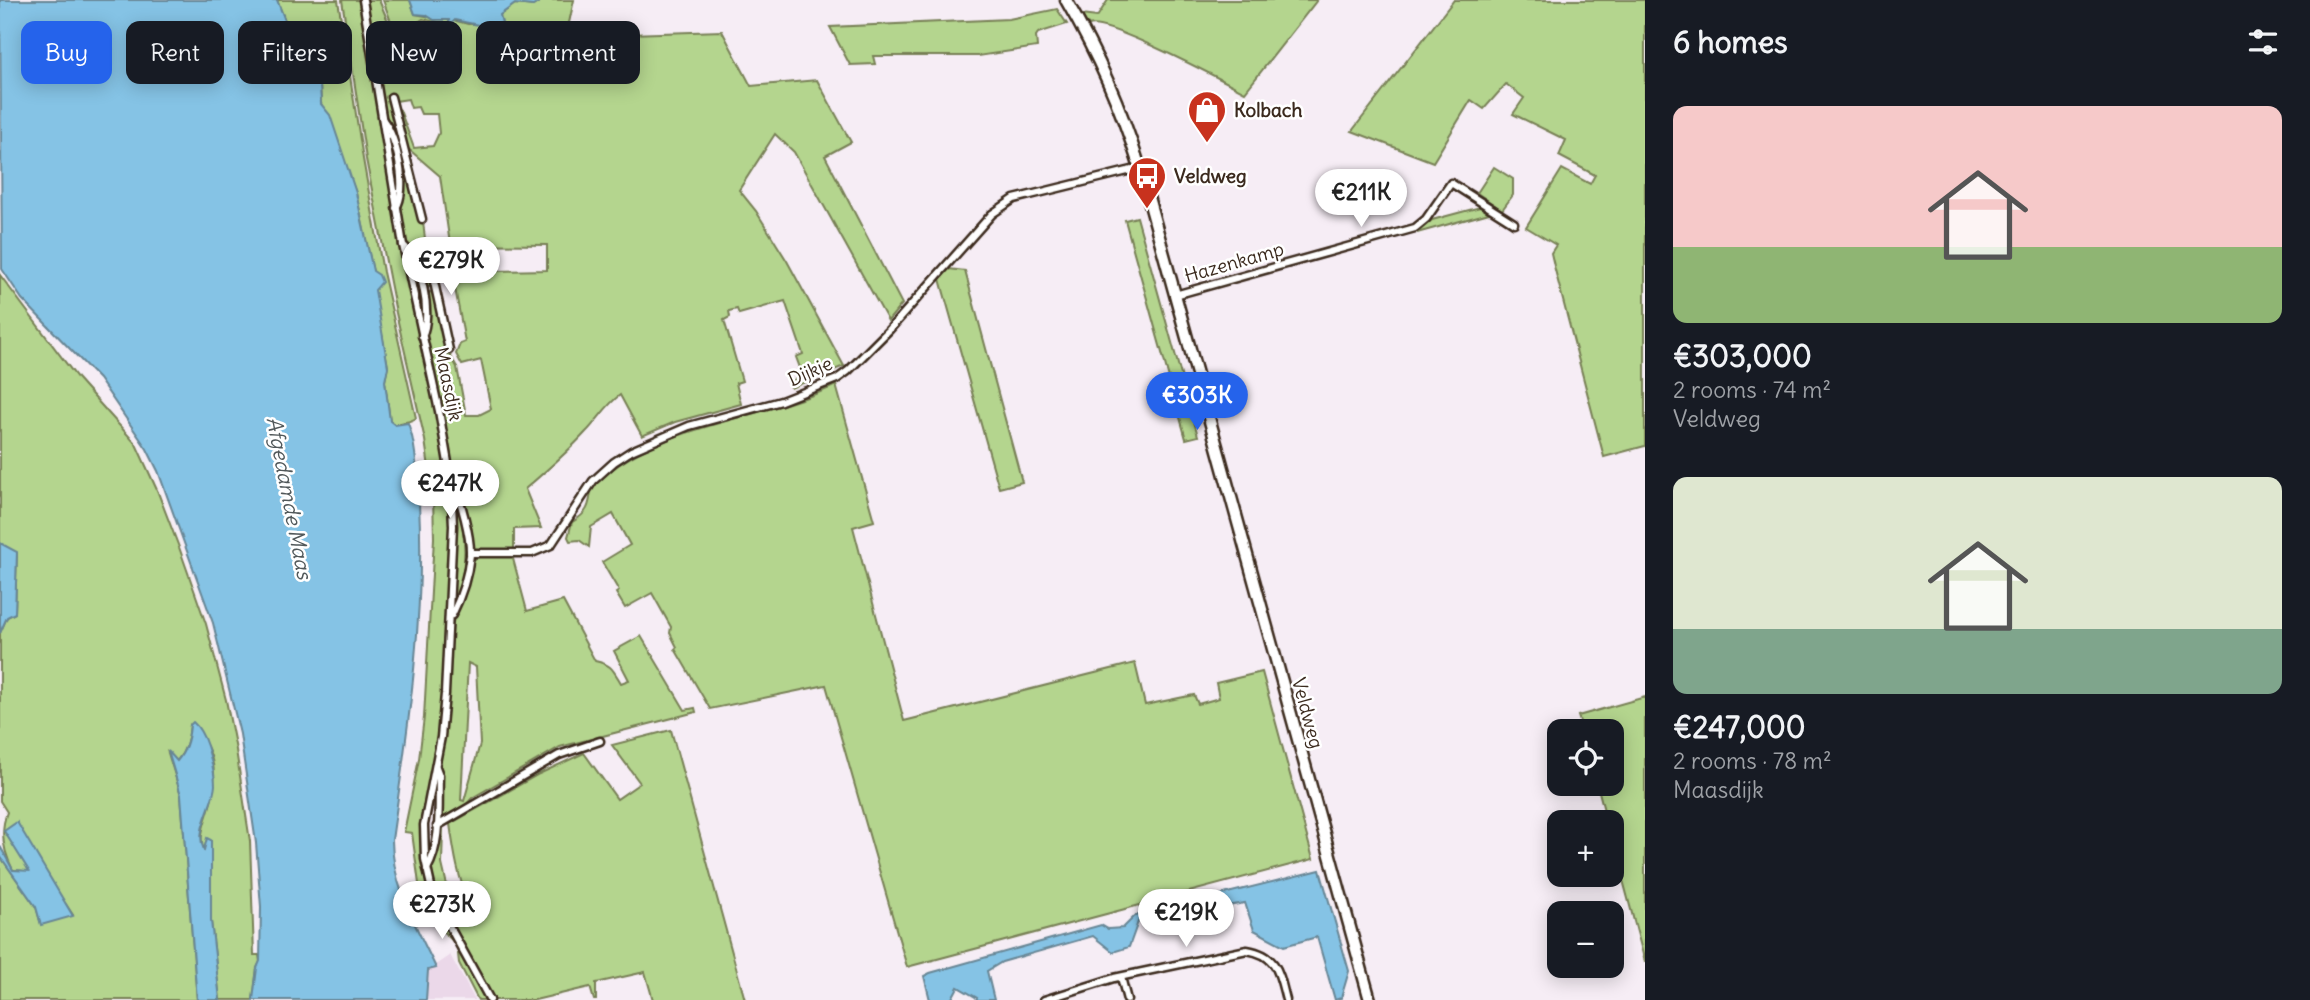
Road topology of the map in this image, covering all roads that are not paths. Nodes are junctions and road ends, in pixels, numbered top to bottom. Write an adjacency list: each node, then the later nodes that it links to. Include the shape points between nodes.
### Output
1 (363, 0): 4 (street, Maasdijk)
2 (1066, 0): 6 (street, Veldweg, via 1102,65)
3 (391, 97): 5 (street, Maasdijk)
4 (381, 117): 5 (street, Maasdijk); 7 (street, Maasdijk)
5 (403, 158): 7 (street, Maasdijk); 8 (street, Maasdijk)
6 (1140, 168): 14 (street, Veldweg); 18 (street, Dijkje, via 1002,206 889,330 837,379 781,401 690,426 631,451 593,481 551,545 532,553)
7 (396, 208): 10 (street, Maasdijk)
8 (422, 219)
9 (1514, 223): 14 (street, Hazenkamp, via 1451,183 1415,228)
10 (403, 245): 13 (street, Maasdijk, via 411,251); 15 (street, Maasdijk)
11 (427, 250): 12 (street, Maasdijk)
12 (435, 288): 13 (street); 16 (street, Maasdijk)
13 (425, 291): 15 (street, Maasdijk)
14 (1175, 295): 30 (street, Veldweg)
15 (422, 336): 17 (street, Maasdijk)
16 (449, 349)
17 (451, 480): 18 (street, Maasdijk); 19 (street, Maasdijk)
18 (470, 553): 19 (street, Maasdijk)
19 (450, 620): 21 (street, Maasdijk)
20 (600, 741): 22 (street, via 559,755)
21 (436, 765): 22 (street, Maasdijk); 23 (street, Maasdijk, via 424,825)
22 (438, 826): 23 (street, Maasdijk)
23 (427, 869): 26 (street, Maasdijk, via 447,922)
24 (1121, 977): 25 (street); 28 (street); 29 (street, via 1247,950 1263,954 1277,967)
25 (1055, 998): 27 (street)
26 (489, 1000)
27 (1044, 1000)
28 (1127, 1000)
29 (1286, 1000)
30 (1370, 1000)

